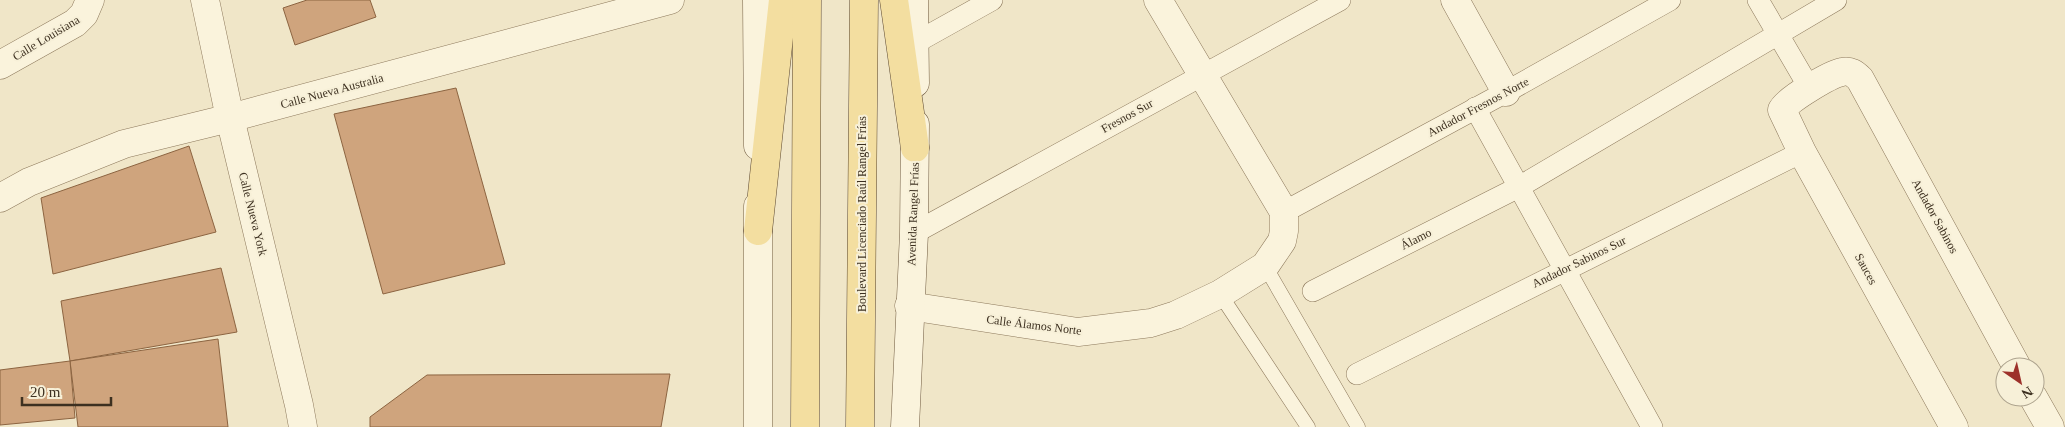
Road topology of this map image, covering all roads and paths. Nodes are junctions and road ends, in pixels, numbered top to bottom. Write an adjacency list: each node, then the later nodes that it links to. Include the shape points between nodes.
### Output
1 (205, 0): 24 (street, Calle Nueva York)
2 (670, 0): 24 (street, Calle Nueva Australia)
3 (757, 0): 30 (street)
4 (784, 0): 30 (main road)
5 (808, 0): 42 (main road)
6 (864, 0): 43 (main road, Boulevard Licenciado Raúl Rangel Frías)
7 (894, 0): 25 (main road)
8 (914, 0): 18 (street, Avenida Rangel Frías)
9 (992, 0): 18 (street)
10 (1158, 0): 20 (street)
11 (1340, 0): 20 (street, Fresnos Sur)
12 (1455, 0): 22 (street)
13 (1670, 0): 22 (street, Andador Fresnos Norte)
14 (1758, 0): 17 (street)
15 (1836, 0): 17 (street)
16 (89, 4): 19 (street, Calle Louisiana, via 75,23)
17 (1777, 34): 21 (street); 27 (street)
18 (914, 43): 25 (street, Avenida Rangel Frías)
19 (0, 65)
20 (1202, 75): 29 (street); 31 (street, Fresnos Sur)
21 (1810, 89): 26 (street, Sauces, via 1789,100 1782,110); 37 (street, Andador Sabinos, via 1835,74 1847,71 1860,79)
22 (1506, 92): 23 (street, Andador Fresnos Norte)
23 (1475, 108): 27 (street); 29 (street, Andador Fresnos Norte)
24 (230, 118): 28 (street, Calle Nueva Australia, via 124,144 28,182); 40 (street, Calle Nueva York)
25 (915, 148): 31 (street, Avenida Rangel Frías)
26 (1802, 152): 33 (street, Andador Sabinos Sur); 48 (street, Sauces)
27 (1519, 187): 33 (street); 34 (street, Álamo)
28 (0, 198)
29 (1284, 212): 32 (street, via 1282,241)
30 (758, 231): 41 (street)
31 (914, 233): 36 (street, Avenida Rangel Frías)
32 (1265, 266): 35 (street, Calle Álamos Norte); 46 (lane)
33 (1565, 269): 38 (street, Andador Sabinos Sur); 47 (street)
34 (1313, 292)
35 (1220, 294): 36 (street, Calle Álamos Norte, via 1151,323 1078,332); 45 (lane)
36 (909, 306): 44 (street, Avenida Rangel Frías)
37 (2012, 357)
38 (1357, 374)
39 (2039, 407): 49 (street)
40 (303, 427)
41 (758, 427)
42 (805, 427)
43 (860, 427)
44 (905, 427)
45 (1308, 427)
46 (1358, 427)
47 (1652, 427)
48 (1954, 427)
49 (2050, 427)

